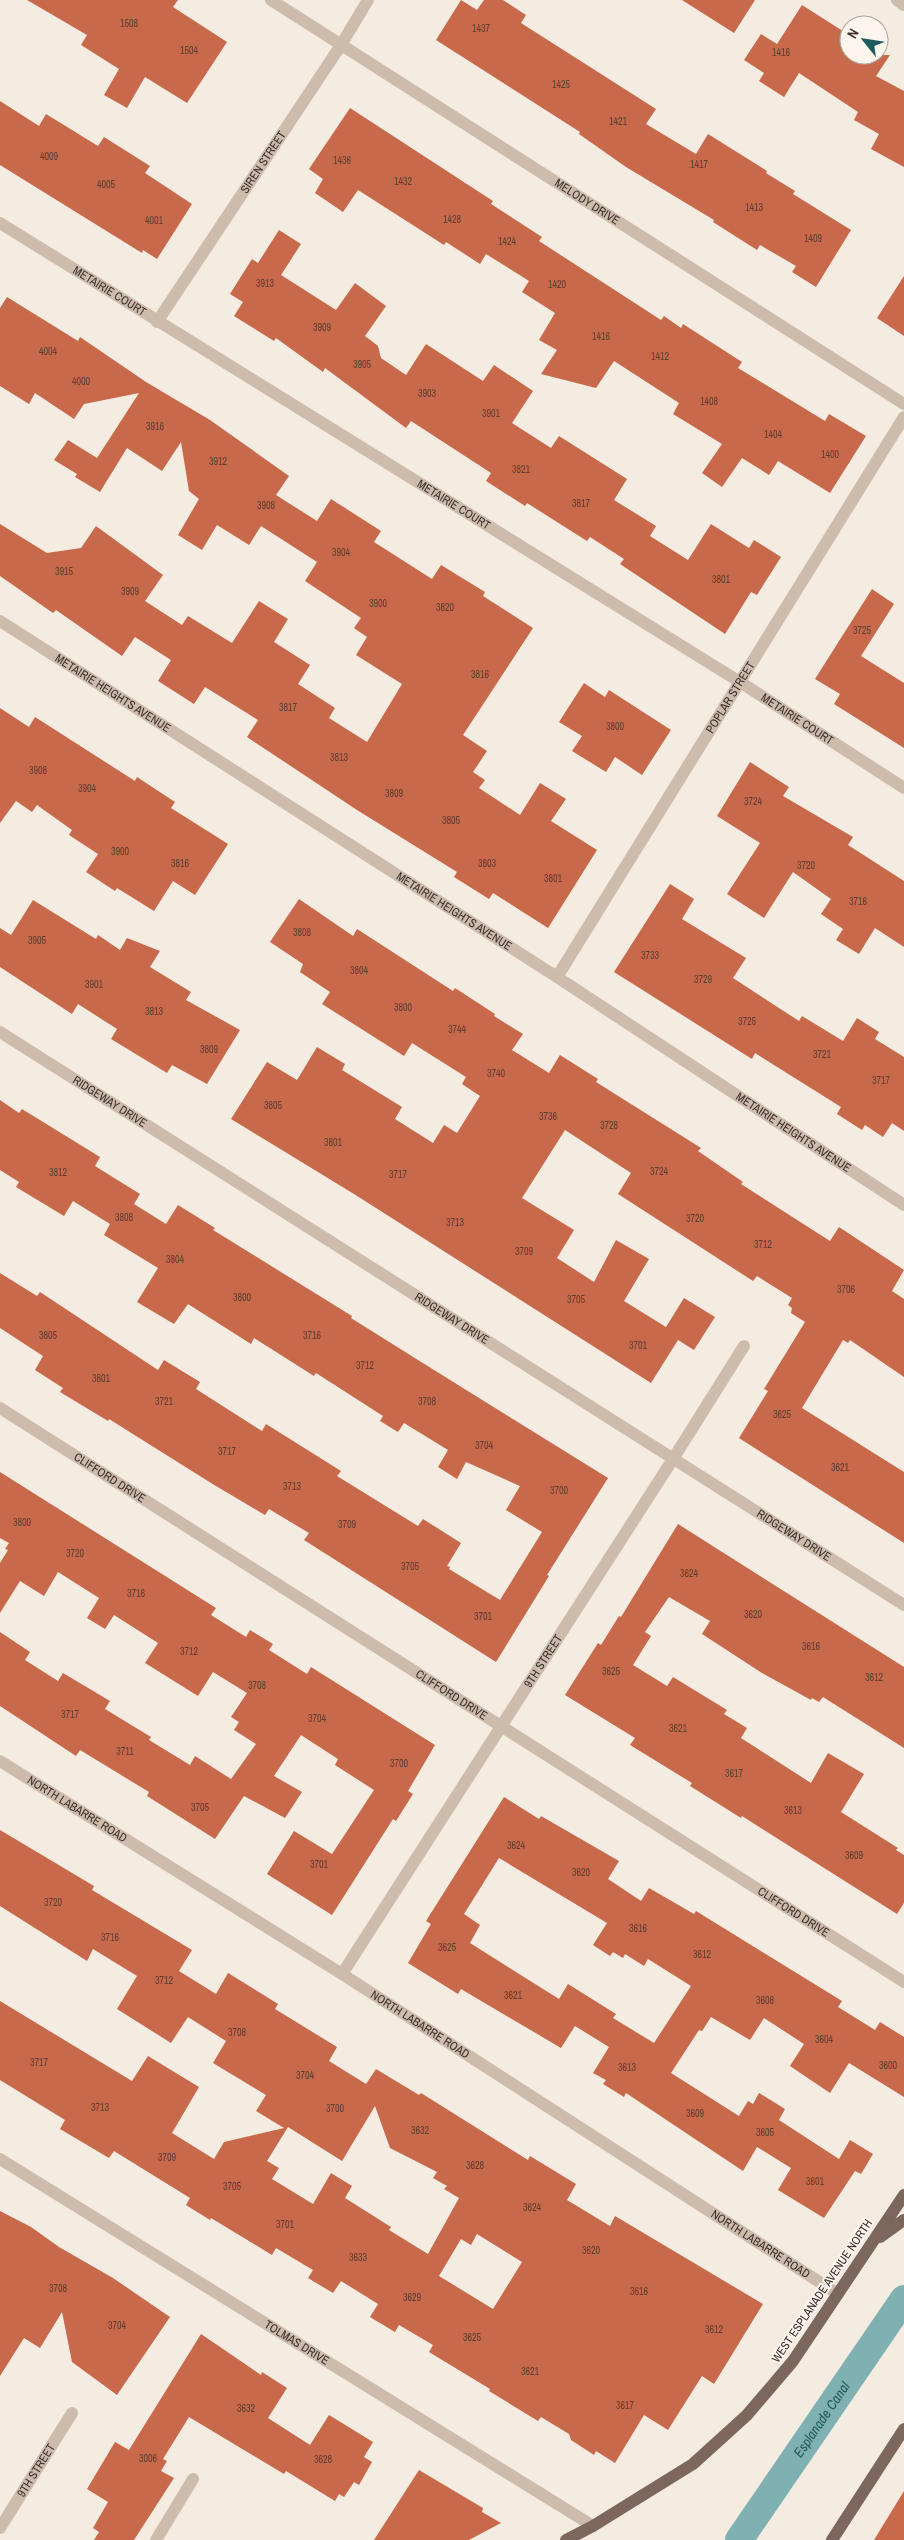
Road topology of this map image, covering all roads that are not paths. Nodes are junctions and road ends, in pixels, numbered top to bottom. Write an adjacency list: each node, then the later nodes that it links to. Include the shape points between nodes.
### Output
1 (271, 0): 5 (street, MELODY DRIVE)
2 (368, 0): 5 (street, SIREN STREET)
3 (897, 0): 4 (street)
4 (904, 4)
5 (341, 44): 7 (street, SIREN STREET); 8 (street, MELODY DRIVE)
6 (0, 223): 7 (street, METAIRIE COURT)
7 (157, 322): 11 (street, METAIRIE COURT)
8 (904, 404)
9 (904, 417): 11 (street, POPLAR STREET)
10 (0, 621): 13 (street, METAIRIE HEIGHTS AVENUE)
11 (740, 682): 12 (street, METAIRIE COURT); 13 (street, POPLAR STREET)
12 (904, 788)
13 (557, 977): 15 (street, METAIRIE HEIGHTS AVENUE)
14 (0, 1032): 18 (street, RIDGEWAY DRIVE)
15 (904, 1205)
16 (744, 1346): 18 (street, 9TH STREET)
17 (0, 1408): 20 (street, CLIFFORD DRIVE)
18 (673, 1459): 19 (street, RIDGEWAY DRIVE); 20 (street, 9TH STREET)
19 (904, 1605)
20 (501, 1728): 22 (street, 9TH STREET); 23 (street, CLIFFORD DRIVE)
21 (0, 1761): 22 (street, NORTH LABARRE ROAD)
22 (342, 1974): 28 (street, NORTH LABARRE ROAD)
23 (904, 1982)
24 (0, 2159): 32 (street, TOLMAS DRIVE)
25 (904, 2195): 27 (main road, WEST ESPLANADE AVENUE NORTH)
26 (904, 2220): 27 (main road)
27 (872, 2243): 28 (main road, WEST ESPLANADE AVENUE NORTH)
28 (838, 2294): 32 (main road, WEST ESPLANADE AVENUE NORTH, via 794,2361 747,2415 693,2464)
29 (72, 2413): 33 (street, 9TH STREET)
30 (904, 2429): 36 (main road)
31 (193, 2479): 34 (street)
32 (593, 2526): 35 (main road, WEST ESPLANADE AVENUE NORTH)
33 (0, 2528)
34 (156, 2540)
35 (566, 2540)
36 (832, 2540)

